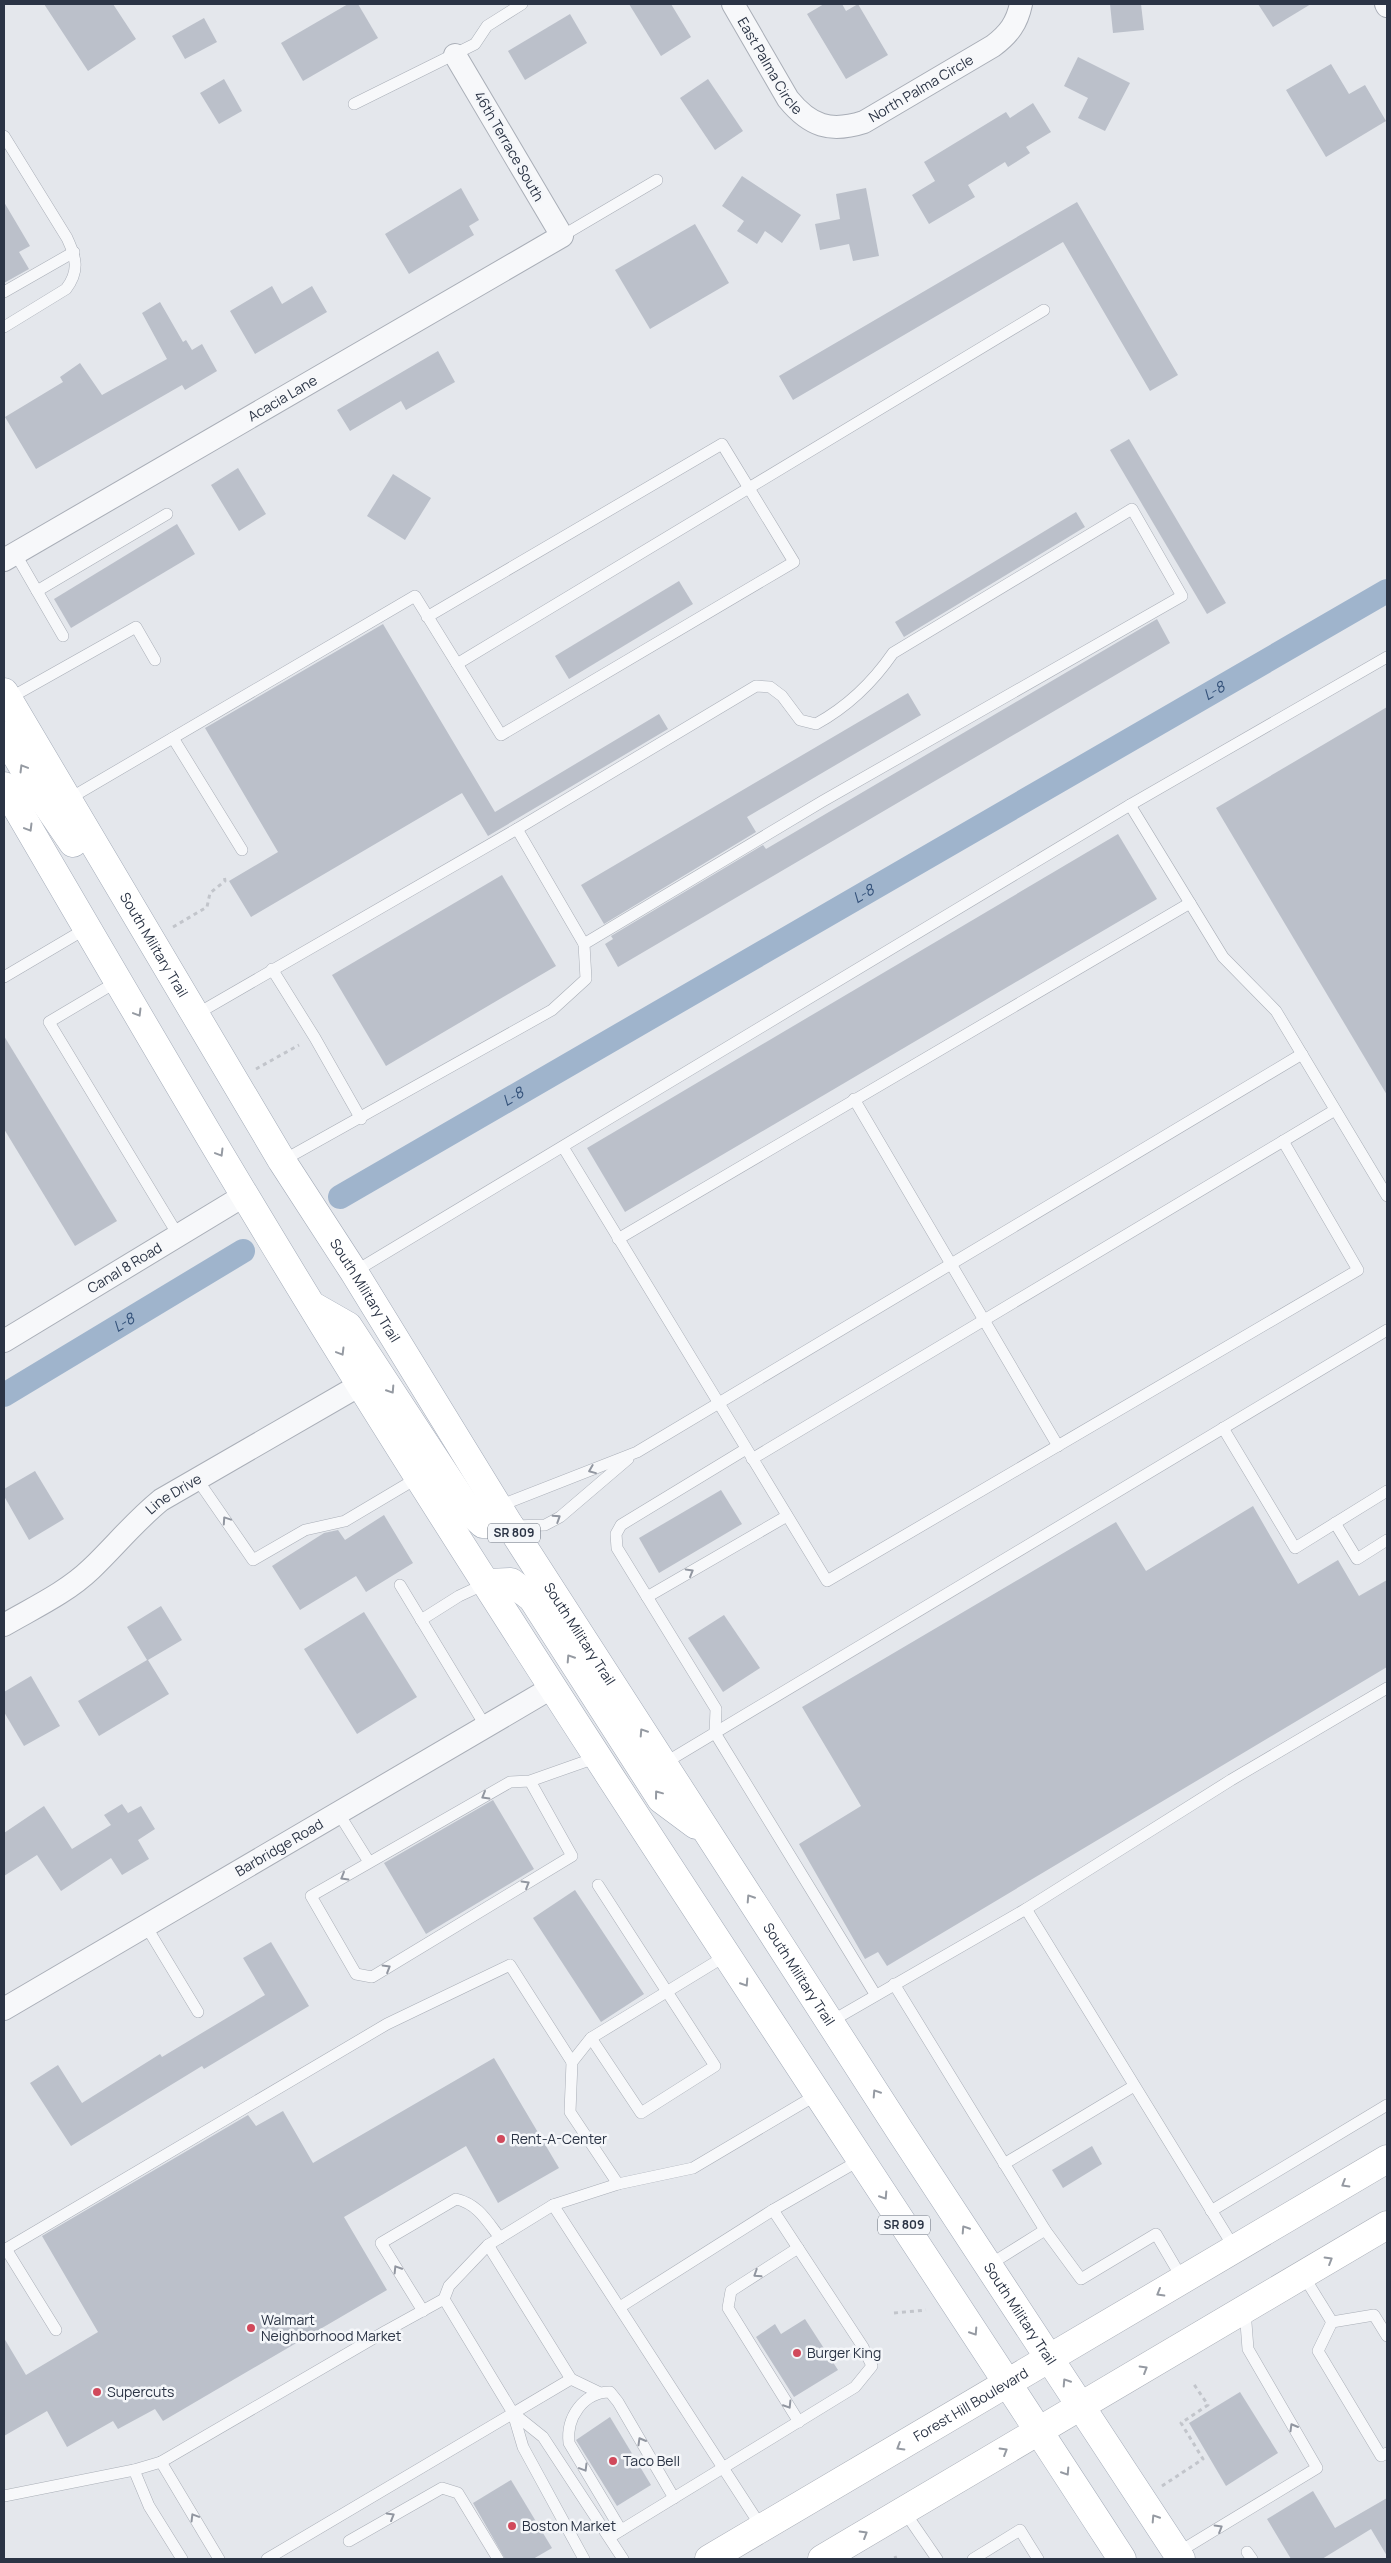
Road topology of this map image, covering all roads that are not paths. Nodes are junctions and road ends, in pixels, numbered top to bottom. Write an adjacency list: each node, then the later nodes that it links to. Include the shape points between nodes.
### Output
1 (522, 4): 4 (lane, via 487,26 475,44)
2 (733, 4): 6 (street, East Palma Circle, via 788,99)
3 (1019, 12): 6 (street, North Palma Circle, via 1007,36 993,46 864,122 848,127)
4 (455, 55): 5 (lane); 9 (street, 46th Terrace South)
5 (354, 104)
6 (813, 123)
7 (4, 136): 10 (lane)
8 (657, 180): 9 (lane)
9 (562, 236): 16 (street, Acacia Lane)
10 (74, 252): 11 (lane); 13 (lane, via 77,268 66,289)
11 (4, 292)
12 (1044, 310): 14 (lane)
13 (4, 327)
14 (749, 490): 18 (lane, via 722,444); 22 (lane); 22 (lane, via 794,562 501,735)
15 (167, 514): 17 (lane)
16 (10, 557): 17 (lane)
17 (37, 591): 19 (lane)
18 (427, 617): 22 (lane); 25 (lane, via 415,596)
19 (63, 636)
20 (1387, 657): 28 (lane)
21 (155, 660): 23 (lane, via 136,627)
22 (457, 664)
23 (6, 695): 27 (main road, South Military Trail / SR 809)
24 (4, 735): 31 (main road, one-way to 24, via 80,851 36,789)
25 (173, 738): 27 (lane); 30 (lane)
26 (6, 797): 33 (main road, SR 809, one-way to 33)
27 (68, 800): 31 (main road, South Military Trail / SR 809)
28 (1130, 805): 32 (lane); 44 (lane)
29 (517, 829): 34 (lane); 34 (lane, via 756,686 770,687 782,696 800,720 816,724 837,713 879,673 893,653 1132,508 1182,596 823,801); 35 (lane)
30 (242, 850)
31 (118, 888): 38 (main road, South Military Trail / SR 809)
32 (1190, 903): 39 (lane, via 1223,957 1276,1011); 40 (lane)
33 (88, 928): 36 (lane); 37 (main road, SR 809)
34 (584, 944): 42 (lane, via 586,979 552,1010)
35 (272, 969): 38 (lane); 42 (lane)
36 (4, 977)
37 (118, 981): 46 (main road, SR 809, one-way to 46); 48 (lane, via 49,1022)
38 (195, 1015): 45 (main road, South Military Trail / SR 809)
39 (1302, 1054): 41 (lane); 50 (lane)
40 (854, 1099): 49 (lane); 50 (lane)
41 (1335, 1110): 43 (lane); 47 (lane)
42 (360, 1119): 45 (lane)
43 (1282, 1141): 53 (lane); 59 (lane, via 1358,1270)
44 (562, 1147): 49 (lane); 51 (lane)
45 (282, 1161): 51 (main road, South Military Trail / SR 809)
46 (244, 1195): 48 (street, Canal 8 Road); 52 (main road, SR 809)
47 (1387, 1196)
48 (178, 1235): 55 (street, Canal 8 Road)
49 (618, 1239): 57 (lane)
50 (950, 1264): 53 (lane); 57 (lane)
51 (354, 1272): 66 (main road, South Military Trail / SR 809)
52 (312, 1306): 56 (main road, SR 809, one-way to 56); 63 (main road, one-way to 63, via 348,1326)
53 (985, 1320): 59 (lane); 62 (lane)
54 (1387, 1330): 58 (lane)
55 (4, 1341)
56 (360, 1385): 63 (main road, SR 809); 64 (street, Line Drive)
57 (717, 1403): 60 (lane); 61 (lane)
58 (1223, 1428): 68 (lane, via 1295,1548); 78 (lane)
59 (1058, 1446): 67 (lane, via 827,1582)
60 (746, 1449): 62 (lane); 72 (lane, via 622,1525 616,1534 618,1548)
61 (637, 1452): 66 (lane, one-way to 66); 66 (lane, one-way to 61, via 545,1525 560,1517)
62 (752, 1460): 67 (lane)
63 (429, 1471): 64 (lane, one-way to 64, via 345,1521 305,1530 253,1560); 66 (main road, via 483,1524); 70 (main road, SR 809)
64 (197, 1479): 74 (street, Line Drive, via 161,1500 135,1521 90,1570 63,1591)
65 (1387, 1491): 68 (lane)
66 (504, 1516): 80 (main road, South Military Trail / SR 809, one-way to 66)
67 (787, 1516): 72 (lane, one-way to 67)
68 (1335, 1523): 69 (lane, via 1357,1559)
69 (1387, 1540)
70 (487, 1583): 73 (lane); 75 (main road, SR 809); 83 (main road, one-way to 70, via 660,1799 532,1598 511,1582)
71 (400, 1585): 73 (lane)
72 (647, 1597): 78 (lane, via 716,1709)
73 (421, 1620): 77 (lane)
74 (4, 1625)
75 (553, 1687): 77 (street, Barbridge Road); 79 (main road, SR 809)
76 (1387, 1688): 86 (lane, via 1231,1780)
77 (486, 1727): 82 (street, Barbridge Road)
78 (714, 1733): 80 (lane); 91 (lane)
79 (598, 1757): 81 (lane); 88 (main road, SR 809)
80 (663, 1764): 83 (main road, South Military Trail / SR 809)
81 (530, 1781): 84 (lane, one-way to 84, via 510,1782); 84 (lane, one-way to 81, via 310,1896 356,1974 372,1976 572,1856)
82 (338, 1814): 84 (lane); 87 (street, Barbridge Road)
83 (710, 1835): 94 (main road, South Military Trail / SR 809, one-way to 83)
84 (369, 1862)
85 (598, 1885): 90 (lane)
86 (1026, 1908): 89 (lane); 97 (lane)
87 (146, 1926): 92 (street, Barbridge Road); 93 (lane)
88 (728, 1956): 90 (lane); 98 (main road, SR 809, one-way to 98)
89 (894, 1984): 91 (lane); 102 (lane)
90 (667, 1992): 95 (lane); 95 (lane, via 715,2066 641,2114)
91 (875, 1994): 94 (lane)
92 (4, 2009)
93 (198, 2012)
94 (830, 2022): 114 (main road, South Military Trail / SR 809, one-way to 94)
95 (592, 2038): 96 (lane)
96 (572, 2062): 103 (lane, via 570,2112); 113 (lane, via 510,1965 387,2024)
97 (1134, 2086): 102 (lane); 106 (lane)
98 (818, 2094): 101 (main road, SR 809); 103 (lane, via 694,2168)
99 (1387, 2105): 106 (lane)
100 (1387, 2159): 112 (main road, Forest Hill Boulevard, one-way to 112)
101 (860, 2160): 105 (lane); 126 (main road, SR 809, one-way to 126)
102 (1004, 2164): 108 (lane)
103 (618, 2184): 104 (lane)
104 (553, 2205): 109 (lane); 118 (lane)
105 (773, 2210): 111 (lane); 118 (lane)
106 (1210, 2211): 112 (lane)
107 (1387, 2225): 115 (main road, one-way to 107)
108 (1045, 2230): 114 (lane); 116 (lane, via 1082,2279 1156,2234)
109 (500, 2238): 110 (lane); 120 (lane, one-way to 109, via 381,2243 456,2199 479,2209)
110 (488, 2246): 117 (lane, via 449,2286); 125 (lane)
111 (798, 2248): 130 (lane, one-way to 130, via 731,2291 728,2308); 130 (lane, via 872,2366 855,2387)
112 (1235, 2249): 116 (main road, Forest Hill Boulevard)
113 (5, 2250): 122 (lane)
114 (989, 2265): 124 (main road, South Military Trail / SR 809)
115 (1302, 2275): 119 (main road); 121 (lane)
116 (1183, 2280): 124 (main road, Forest Hill Boulevard, one-way to 124)
117 (444, 2300): 120 (lane); 129 (lane)
118 (620, 2307): 134 (lane)
119 (1245, 2309): 128 (main road, one-way to 119); 143 (lane, one-way to 119, via 1317,2468 1248,2349)
120 (422, 2311): 133 (lane)
121 (1332, 2322): 123 (lane, via 1374,2315); 132 (lane, via 1318,2351 1381,2456)
122 (56, 2330)
123 (1387, 2336)
124 (1050, 2358): 126 (main road, Forest Hill Boulevard); 128 (main road, South Military Trail / SR 809, one-way to 124)
125 (571, 2380): 127 (lane); 129 (lane)
126 (1008, 2383): 131 (main road, SR 809); 139 (main road, Forest Hill Boulevard, one-way to 139)
127 (598, 2392): 137 (lane, one-way to 127, via 618,2402 610,2392); 140 (lane, one-way to 140, via 584,2400 567,2431 569,2443)
128 (1081, 2406): 131 (main road); 143 (main road, South Military Trail / SR 809, one-way to 128)
129 (513, 2413): 141 (lane, via 543,2437); 146 (lane); 148 (lane, via 523,2447)
130 (799, 2422): 134 (lane)
131 (1039, 2431): 138 (main road, one-way to 131); 155 (main road, SR 809, one-way to 155)
132 (1387, 2453)
133 (161, 2462): 135 (lane); 145 (lane, one-way to 133)
134 (724, 2469): 137 (lane); 139 (lane)
135 (134, 2470): 136 (lane); 144 (lane, via 149,2506)
136 (4, 2496)
137 (674, 2498): 140 (lane)
138 (904, 2510): 151 (main road, one-way to 138); 152 (lane)
139 (762, 2528): 150 (main road, Forest Hill Boulevard)
140 (621, 2530): 141 (lane)
141 (610, 2537): 149 (lane)
142 (349, 2541): 147 (lane, one-way to 147, via 442,2488 458,2493)
143 (1179, 2556)
144 (182, 2559)
145 (219, 2559)
146 (267, 2559)
147 (498, 2559)
148 (584, 2559)
149 (623, 2559)
150 (709, 2559)
151 (822, 2559)
152 (937, 2559)
153 (973, 2559): 154 (lane, via 1020,2530)
154 (1038, 2559)
155 (1122, 2559)

